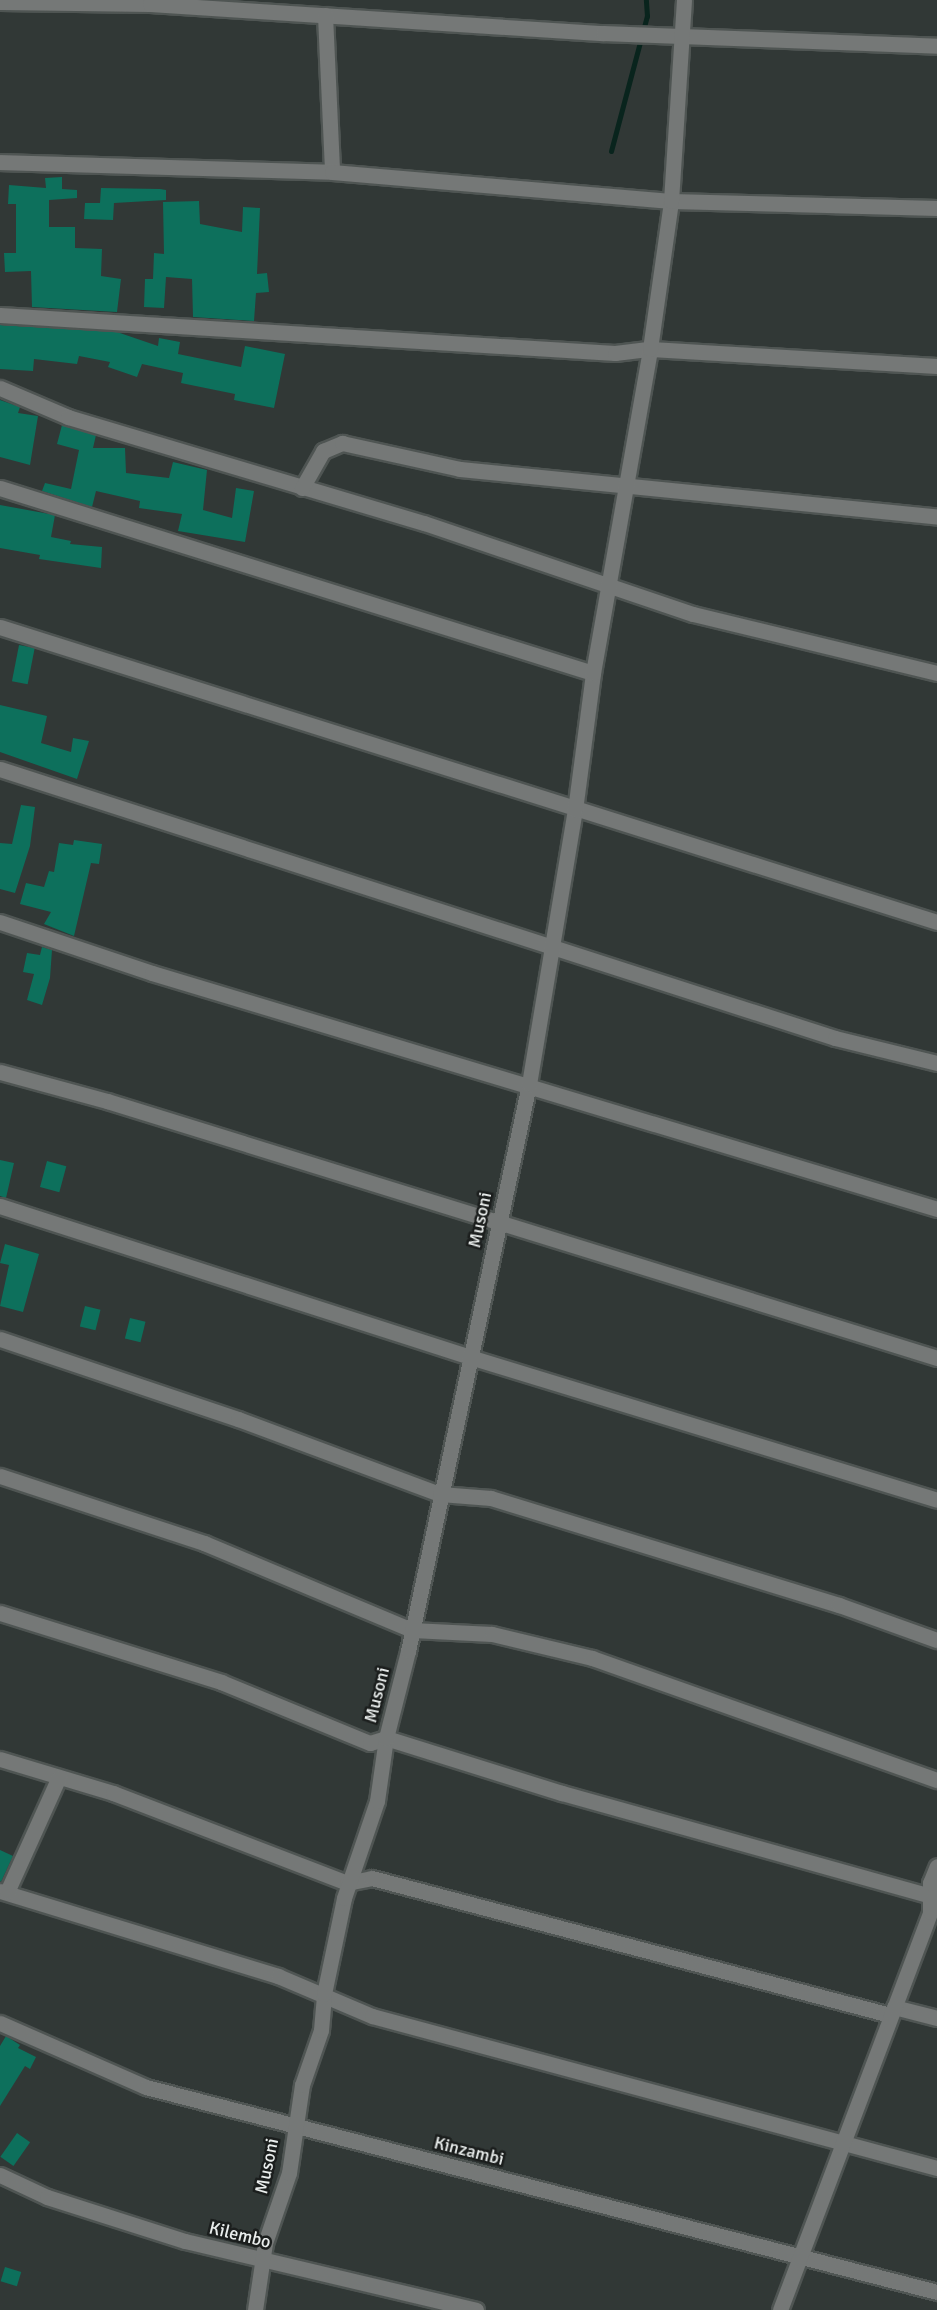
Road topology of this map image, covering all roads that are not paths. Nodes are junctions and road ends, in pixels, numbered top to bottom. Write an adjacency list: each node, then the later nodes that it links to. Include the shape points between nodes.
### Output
1 (684, 0): 5 (street, Musoni)
2 (0, 2): 3 (street)
3 (149, 2): 4 (street)
4 (325, 15): 5 (street); 8 (street)
5 (684, 36): 6 (street); 9 (street, Musoni)
6 (937, 46)
7 (0, 162): 8 (street)
8 (332, 172): 9 (street)
9 (671, 201): 10 (street); 12 (street, Musoni)
10 (937, 208)
11 (0, 315): 12 (street, via 603,353)
12 (650, 349): 13 (street); 15 (street, Musoni)
13 (937, 366)
14 (0, 388): 17 (street, via 68,417)
15 (625, 487): 17 (street, via 460,469 342,443 323,451); 18 (street); 19 (street, Musoni)
16 (0, 488): 21 (street, via 229,556)
17 (302, 488): 19 (street, via 424,523)
18 (937, 517)
19 (608, 586): 21 (street, Musoni); 22 (street, via 693,614)
20 (0, 627): 24 (street)
21 (593, 673): 24 (street, Musoni)
22 (937, 673)
23 (0, 769): 27 (street)
24 (575, 810): 26 (street); 27 (street, Musoni)
25 (0, 922): 30 (street, via 152,973)
26 (937, 922)
27 (551, 948): 28 (street, via 836,1038); 30 (street, Musoni)
28 (937, 1063)
29 (0, 1072): 33 (street)
30 (529, 1084): 32 (street, via 694,1138); 33 (street, Musoni)
31 (0, 1206): 35 (street)
32 (937, 1209)
33 (500, 1221): 35 (street, Musoni); 36 (street)
34 (0, 1339): 38 (street, via 217,1412)
35 (470, 1358): 38 (street, Musoni); 39 (street)
36 (937, 1358)
37 (0, 1476): 41 (street, via 204,1543)
38 (440, 1494): 41 (street, Musoni); 42 (street, via 491,1498 839,1605)
39 (937, 1500)
40 (0, 1613): 43 (street, via 220,1682 370,1743)
41 (412, 1630): 43 (street, Musoni); 46 (street, via 492,1634 592,1658)
42 (937, 1640)
43 (386, 1737): 48 (street, Musoni, via 377,1801); 50 (street, via 562,1793)
44 (0, 1760): 45 (street)
45 (59, 1777): 48 (street, via 113,1793); 49 (street)
46 (937, 1780)
47 (937, 1866): 50 (street, via 930,1884)
48 (347, 1883): 51 (street, Musoni); 52 (street, via 372,1878)
49 (4, 1891): 51 (street, via 278,1976)
50 (934, 1898): 52 (street)
51 (324, 1994): 55 (street, Musoni, via 321,2030 302,2085); 56 (street, via 372,2016)
52 (892, 2011): 53 (street); 56 (street)
53 (937, 2018)
54 (0, 2023): 55 (street, Kinzambi, via 146,2087)
55 (295, 2127): 59 (street, Kinzambi); 60 (street, Musoni, via 289,2173 265,2243)
56 (843, 2145): 57 (street); 59 (street)
57 (937, 2168)
58 (0, 2175): 60 (street, Kilembo, via 47,2197)
59 (802, 2255): 61 (street, Kinzambi); 64 (street)
60 (263, 2262): 62 (street, Musoni); 63 (street, Kilembo)
61 (937, 2292)
62 (255, 2310)
63 (476, 2310)
64 (780, 2310)

